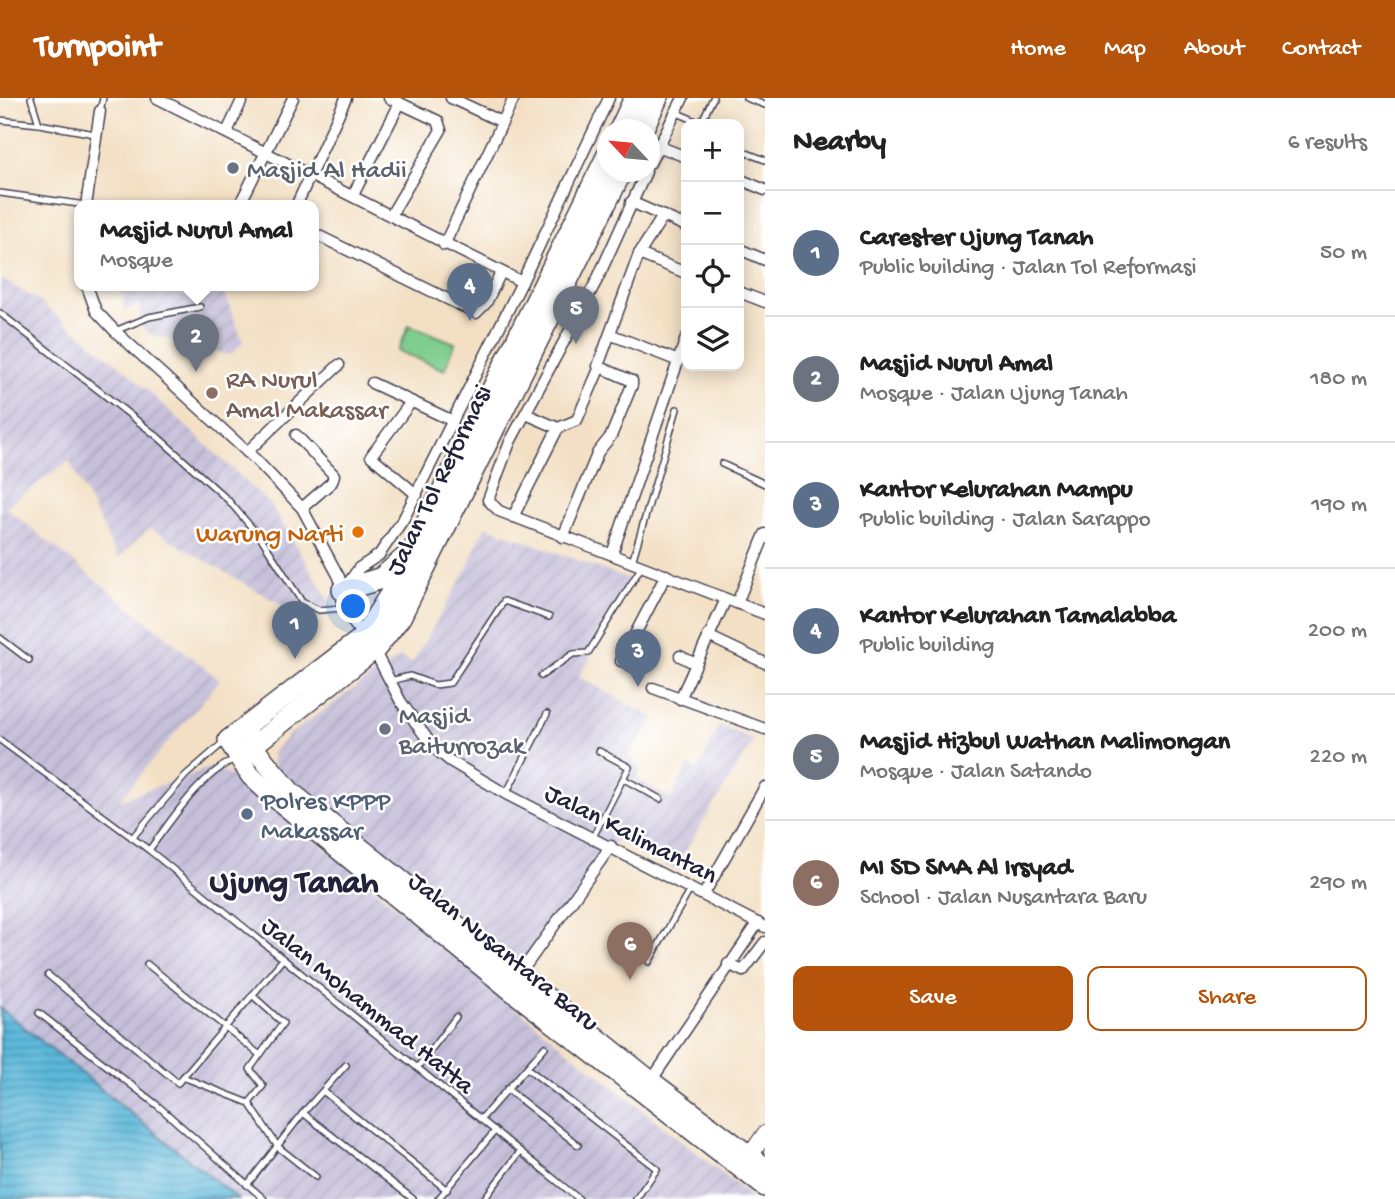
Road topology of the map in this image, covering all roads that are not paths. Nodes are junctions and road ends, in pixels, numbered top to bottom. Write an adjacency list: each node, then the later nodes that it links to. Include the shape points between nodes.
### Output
1 (31, 98): 26 (lane)
2 (103, 98): 18 (lane)
3 (157, 98): 27 (street)
4 (243, 98): 27 (street)
5 (293, 98): 31 (street)
6 (346, 98): 35 (street)
7 (389, 98): 16 (street)
8 (451, 98): 25 (street)
9 (514, 98): 25 (street)
10 (609, 98): 58 (street)
11 (635, 98): 20 (highway)
12 (657, 98): 21 (highway)
13 (683, 98): 19 (street)
14 (713, 98): 23 (lane)
15 (746, 98): 17 (lane)
16 (400, 103): 42 (street); 48 (street, via 438,121 441,130)
17 (765, 105)
18 (100, 111): 28 (street)
19 (675, 112): 22 (lane); 29 (street)
20 (625, 119)
21 (647, 119)
22 (692, 119)
23 (704, 119)
24 (0, 120): 26 (lane)
25 (502, 122): 52 (street)
26 (39, 124): 28 (lane)
27 (227, 132): 31 (street)
28 (95, 134): 43 (street)
29 (660, 142)
30 (660, 147): 33 (street)
31 (265, 151): 35 (street); 44 (street)
32 (744, 152): 34 (lane)
33 (681, 155)
34 (765, 160)
35 (312, 174): 42 (street); 45 (street)
36 (597, 175): 85 (highway, Jalan Tol Reformasi)
37 (744, 181): 40 (street)
38 (616, 182): 96 (highway, Jalan Tol Reformasi, via 400,617)
39 (641, 182): 46 (street)
40 (765, 190)
41 (0, 193): 47 (lane)
42 (353, 195): 48 (street)
43 (87, 200)
44 (242, 200)
45 (299, 200)
46 (631, 202): 49 (street); 73 (street, via 597,281)
47 (74, 204)
48 (391, 215): 52 (street)
49 (663, 216): 50 (street); 54 (street)
50 (681, 224)
51 (319, 236): 57 (street, via 476,313)
52 (444, 244): 57 (street)
53 (744, 251): 55 (street)
54 (639, 254): 56 (street); 65 (street)
55 (765, 260)
56 (681, 270)
57 (501, 272): 58 (street)
58 (522, 282): 74 (street)
59 (89, 291): 64 (street, Jalan Kalimantan, via 96,311)
60 (744, 294): 61 (street)
61 (765, 302)
62 (200, 307): 64 (lane, via 149,317)
63 (0, 313): 90 (lane, via 158,437 228,500 263,541 302,602 319,610)
64 (115, 331): 77 (street, Jalan Kalimantan)
65 (612, 335): 67 (street); 69 (street)
66 (681, 349): 67 (street)
67 (676, 360): 86 (street)
68 (339, 365): 77 (street)
69 (599, 369): 75 (street, via 579,417); 84 (street, via 632,381 632,385)
70 (372, 383): 71 (street)
71 (411, 402): 74 (street); 80 (street, via 371,456)
72 (677, 409): 87 (lane)
73 (526, 414): 75 (street); 82 (street, via 488,500)
74 (453, 421): 80 (street)
75 (558, 428): 82 (street)
76 (296, 435): 81 (street, via 334,475)
77 (247, 452): 81 (street, Jalan Kalimantan)
78 (722, 464): 79 (lane)
79 (765, 484)
80 (417, 495): 90 (street, via 379,555 359,568)
81 (302, 508): 90 (street, Jalan Kalimantan, via 339,577)
82 (513, 517): 84 (street)
83 (765, 534): 91 (street)
84 (563, 537): 86 (street)
85 (413, 552): 90 (highway, via 382,578); 96 (highway, Jalan Tol Reformasi)
86 (612, 554): 87 (street)
87 (637, 564): 88 (street); 102 (lane, via 588,653 573,654)
88 (666, 575): 89 (street); 99 (street)
89 (726, 598): 91 (street); 94 (street)
90 (343, 599): 96 (street, Jalan Kalimantan)
91 (737, 603): 92 (street)
92 (765, 614)
93 (549, 617): 103 (lane, via 504,601 450,683 435,685 410,676)
94 (708, 636): 100 (street); 101 (street)
95 (0, 638): 98 (lane)
96 (369, 643): 103 (street, Jalan Kalimantan); 109 (highway, Jalan Tol Reformasi, via 265,709)
97 (680, 656): 101 (street)
98 (29, 660)
99 (621, 661)
100 (765, 663)
101 (696, 664): 105 (street)
102 (541, 676)
103 (390, 681): 113 (street, Jalan Kalimantan, via 433,747)
104 (653, 688): 105 (street)
105 (680, 699): 107 (street)
106 (547, 714): 113 (lane)
107 (765, 729)
108 (0, 740): 116 (lane, Jalan Mohammad Hatta)
109 (240, 743): 116 (lane, via 186,775); 118 (lane); 120 (highway, Jalan Nusantara Baru)
110 (599, 751): 111 (lane, via 628,766)
111 (624, 779): 114 (lane); 115 (lane)
112 (765, 787): 121 (street)
113 (506, 793): 115 (street, Jalan Kalimantan)
114 (660, 799)
115 (593, 837): 117 (street, Jalan Kalimantan)
116 (132, 838): 118 (lane, Jalan Mohammad Hatta)
117 (611, 846): 119 (street, Jalan Kalimantan); 129 (street)
118 (149, 850): 124 (lane, Jalan Mohammad Hatta)
119 (691, 887): 121 (street, Jalan Kalimantan); 125 (lane)
120 (399, 888): 129 (highway, Jalan Nusantara Baru); 151 (highway, Jalan Nusantara Baru, via 508,988)
121 (704, 894): 122 (street, Jalan Kalimantan)
122 (762, 925): 127 (street)
123 (765, 943): 127 (street, via 743,971)
124 (283, 959): 130 (lane); 137 (lane, Jalan Mohammad Hatta)
125 (649, 962)
126 (147, 964): 133 (lane)
127 (728, 964): 140 (street)
128 (47, 975): 139 (lane, via 178,1083)
129 (519, 975): 140 (highway, Jalan Nusantara Baru)
130 (252, 995): 133 (lane); 135 (lane, via 283,1023)
131 (39, 1013): 153 (lane, via 157,1105)
132 (456, 1017): 137 (lane)
133 (226, 1026): 135 (lane); 139 (lane)
134 (545, 1047): 138 (lane)
135 (260, 1055): 143 (lane, via 250,1069 263,1086)
136 (346, 1065): 142 (lane)
137 (418, 1068): 145 (lane, Jalan Mohammad Hatta)
138 (527, 1068): 141 (lane); 161 (lane, via 657,1169)
139 (183, 1077): 143 (lane)
140 (651, 1081): 151 (highway, Jalan Nusantara Baru)
141 (508, 1089): 145 (lane); 148 (lane)
142 (323, 1091): 144 (lane); 155 (lane)
143 (248, 1103): 149 (lane)
144 (303, 1113): 149 (lane); 157 (lane)
145 (481, 1119): 146 (lane, Jalan Mohammad Hatta)
146 (495, 1131): 150 (lane, Jalan Mohammad Hatta); 155 (lane)
147 (765, 1134): 151 (main road)
148 (578, 1145)
149 (278, 1147): 152 (lane); 153 (lane)
150 (520, 1152): 159 (lane); 160 (lane, Jalan Mohammad Hatta)
151 (752, 1164): 154 (highway, Jalan Nusantara Baru)
152 (316, 1177)
153 (247, 1185): 156 (lane)
154 (765, 1187)
155 (447, 1190): 158 (lane)
156 (264, 1199)
157 (413, 1199)
158 (438, 1199)
159 (484, 1199)
160 (579, 1199)
161 (636, 1199)

